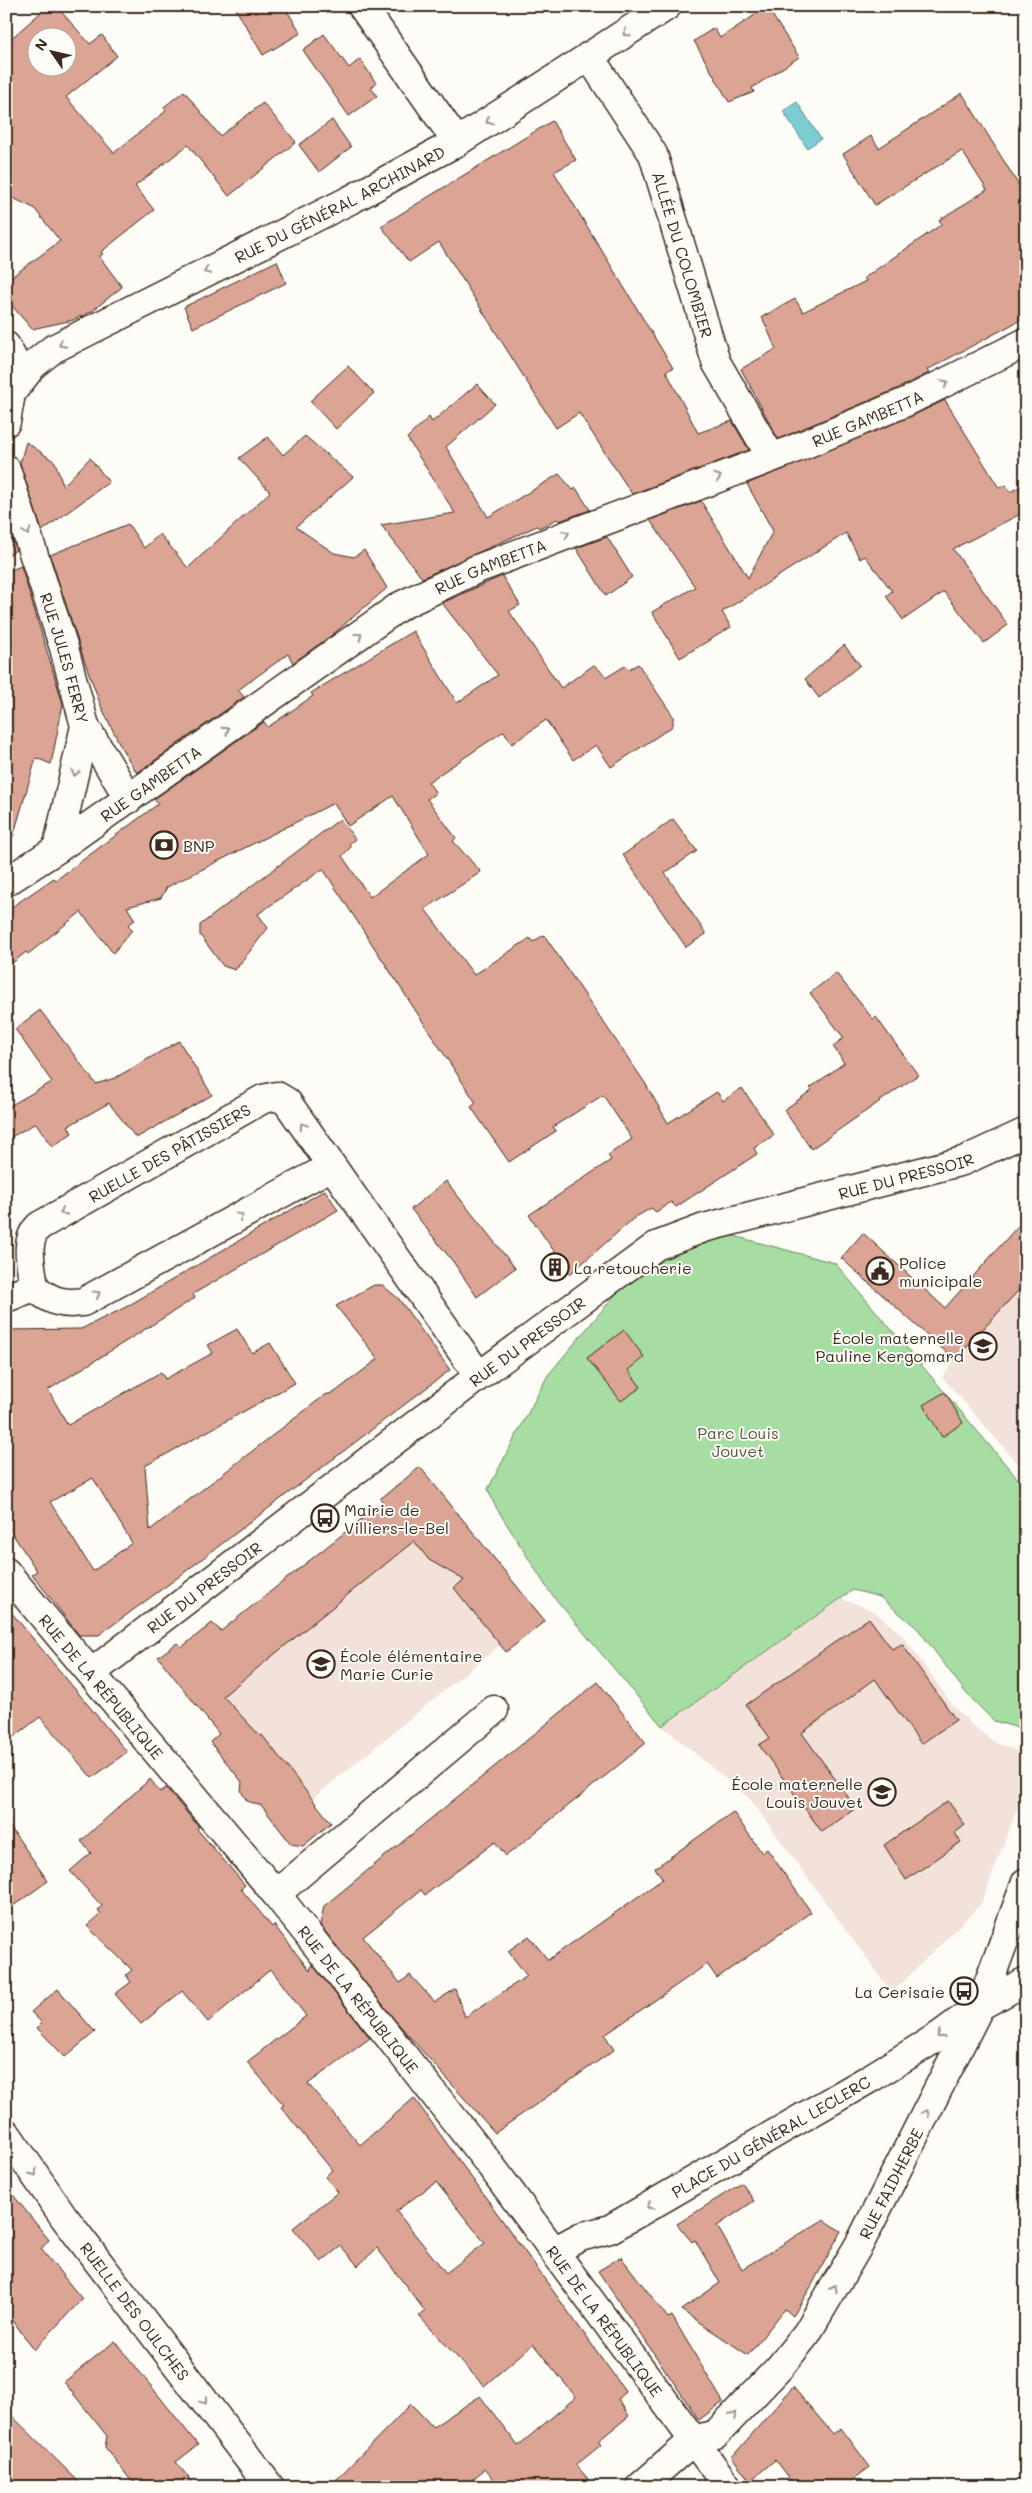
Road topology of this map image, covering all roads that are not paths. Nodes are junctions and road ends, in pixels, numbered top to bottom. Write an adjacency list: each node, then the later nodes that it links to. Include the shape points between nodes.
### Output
1 (362, 6): 4 (street)
2 (667, 6): 3 (street, RUE DU GÉNÉRAL ARCHINARD, one-way to 3)
3 (589, 56): 4 (street, RUE DU GÉNÉRAL ARCHINARD, one-way to 4); 9 (street, ALLÉE DU COLOMBIER, via 653,154 716,362)
4 (457, 142): 7 (street, RUE DU GÉNÉRAL ARCHINARD, one-way to 7, via 350,200 53,348 32,364)
5 (1026, 342): 9 (street, RUE GAMBETTA, one-way to 5, via 906,402)
6 (6, 346): 7 (street, via 16,365)
7 (12, 392): 8 (street)
8 (6, 422)
9 (771, 458): 12 (street, RUE GAMBETTA, one-way to 9, via 400,606 531,548)
10 (6, 470): 11 (street, RUE JULES FERRY, one-way to 11, via 64,648)
11 (85, 726): 12 (street); 13 (street, RUE JULES FERRY, one-way to 13)
12 (129, 799): 13 (street, RUE GAMBETTA)
13 (58, 849): 14 (street, RUE GAMBETTA)
14 (6, 882)
15 (1026, 1132): 19 (street, RUE DU PRESSOIR, via 963,1160 704,1228 656,1246)
16 (330, 1167): 17 (street, one-way to 16, via 45,1297 57,1302 83,1302); 17 (street, RUELLE DES PÂTISSIERS, one-way to 17, via 287,1102 277,1096 263,1099 39,1226 29,1241); 19 (street, RUELLE DES PÂTISSIERS)
17 (34, 1286): 18 (street)
18 (6, 1298)
19 (479, 1376): 21 (street, RUE DU PRESSOIR)
20 (11, 1590): 21 (street, RUE DE LA RÉPUBLIQUE)
21 (91, 1673): 24 (street, RUE DE LA RÉPUBLIQUE)
22 (494, 1710): 24 (street)
23 (1026, 1882): 26 (street, RUE FAIDHERBE)
24 (276, 1894): 28 (street, RUE DE LA RÉPUBLIQUE, via 492,2166)
25 (1026, 1981): 26 (street, PLACE DU GÉNÉRAL LECLERC)
26 (980, 2006): 28 (street, PLACE DU GÉNÉRAL LECLERC, one-way to 28, via 869,2080 610,2229 580,2237); 29 (street, RUE FAIDHERBE, one-way to 26, via 716,2434 779,2368 807,2333 860,2243)
27 (6, 2133): 30 (street, RUELLE DES OULCHES, one-way to 30, via 64,2217)
28 (554, 2251): 29 (street, RUE DE LA RÉPUBLIQUE)
29 (694, 2440): 31 (street); 32 (street, RUE DE LA RÉPUBLIQUE)
30 (270, 2487)
31 (640, 2487)
32 (728, 2487)

